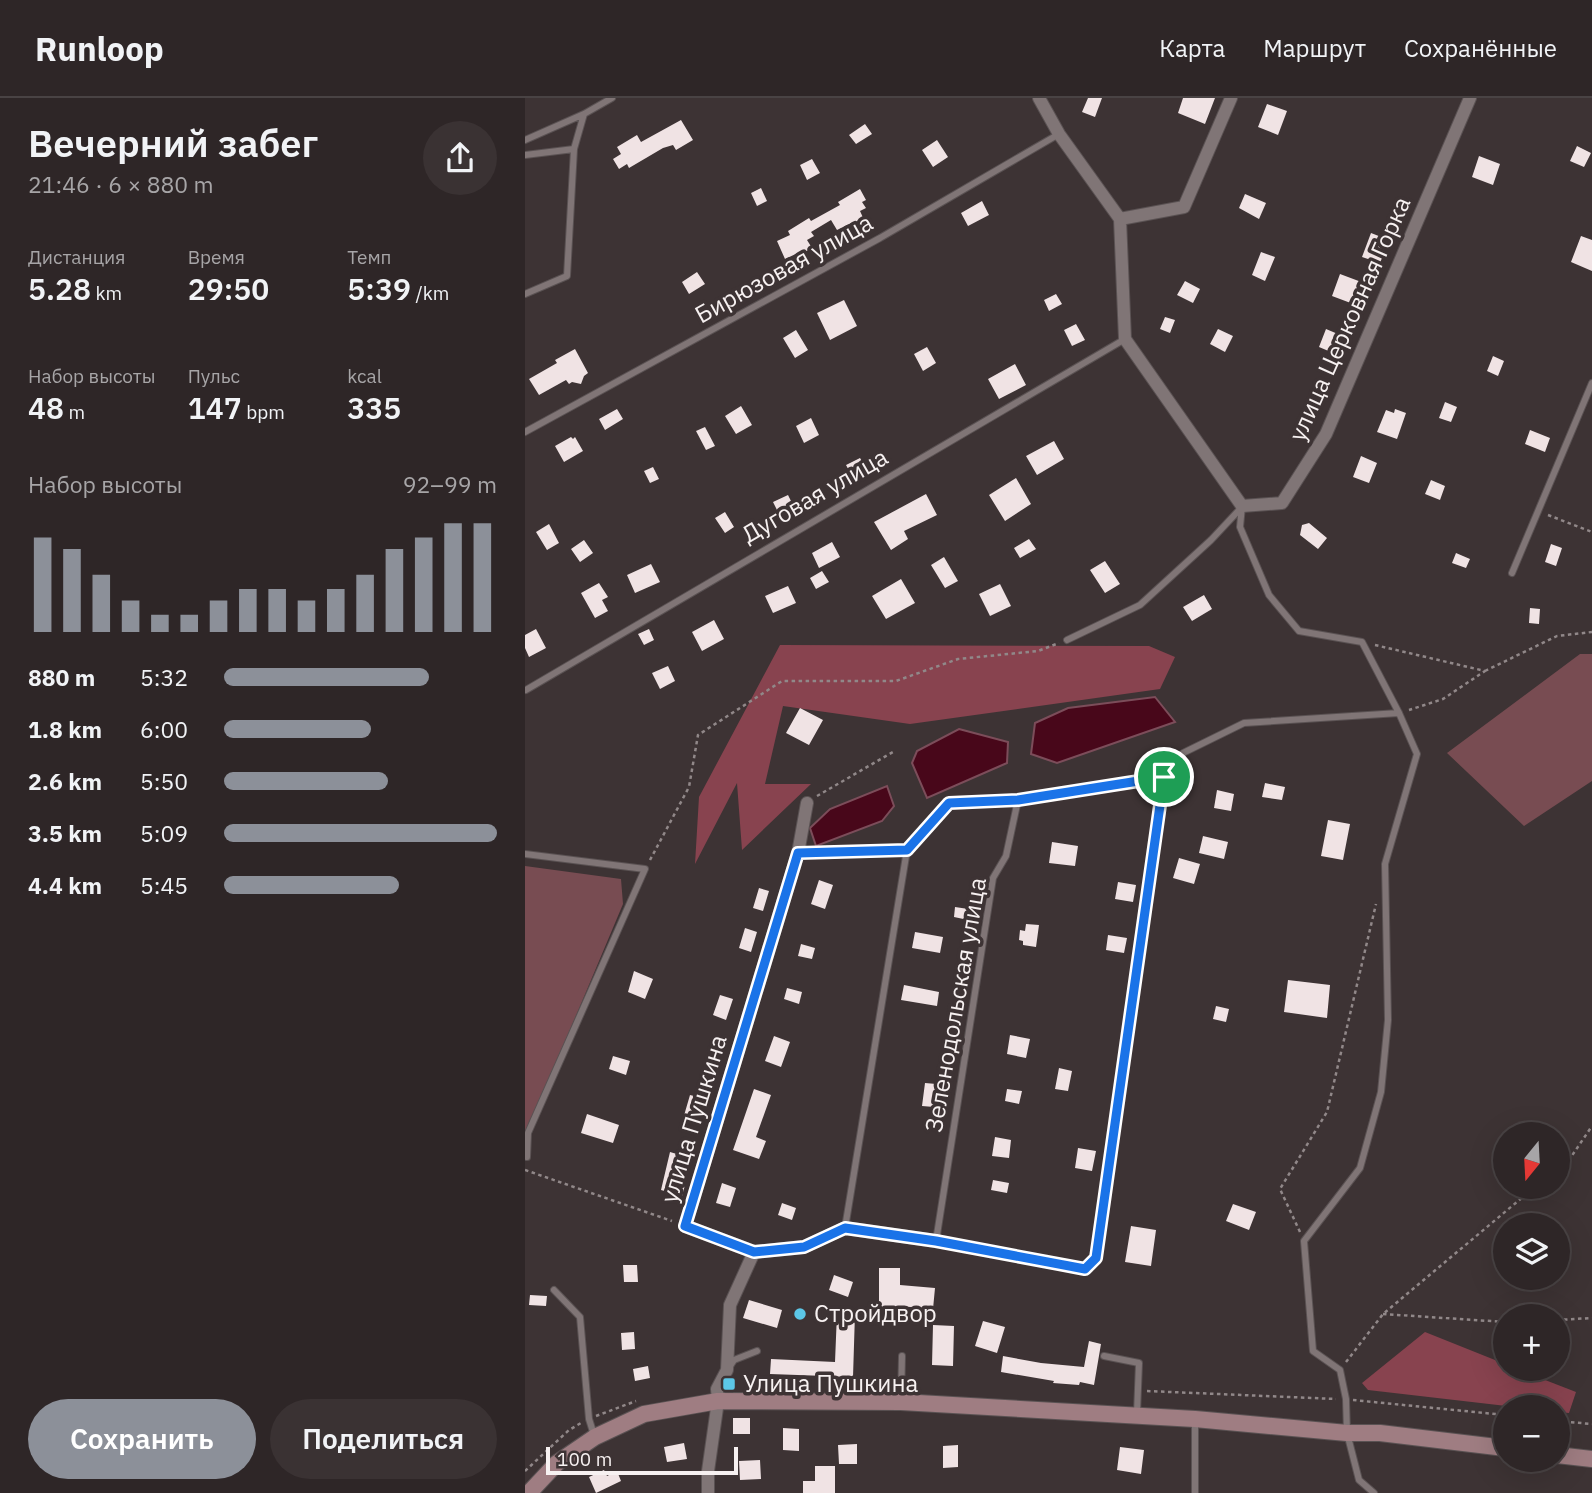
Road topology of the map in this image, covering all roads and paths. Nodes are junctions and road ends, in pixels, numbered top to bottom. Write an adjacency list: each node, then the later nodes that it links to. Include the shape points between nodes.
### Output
1 (612, 98): 5 (lane)
2 (1039, 98): 6 (street)
3 (1231, 98): 10 (street, via 1184,207)
4 (1470, 98): 15 (street, улица Церковная Горка, via 1326,434 1282,503)
5 (584, 114): 7 (lane); 8 (lane)
6 (1059, 134): 10 (street); 14 (lane, Бирюзовая улица, via 880,238)
7 (525, 140)
8 (574, 149): 9 (lane); 11 (lane, via 566,275)
9 (525, 155)
10 (1120, 219): 12 (street)
11 (525, 294)
12 (1125, 339): 15 (street); 23 (lane, Дуговая улица)
13 (1592, 383): 16 (lane)
14 (525, 432)
15 (1242, 506): 20 (lane, via 1140,605); 21 (lane, via 1240,527 1269,594 1299,631)
16 (1538, 511): 17 (path); 18 (lane)
17 (1592, 532)
18 (1512, 573)
19 (1592, 632): 22 (path, via 1557,636)
20 (1067, 640): 32 (path, via 1038,651 958,659 896,681 782,681 698,736 688,787)
21 (1361, 642): 22 (path); 24 (lane)
22 (1485, 671): 24 (path, via 1443,699)
23 (526, 690)
24 (1399, 713): 26 (lane, via 1244,723 1183,753); 42 (lane, via 1417,754 1385,863 1388,1020 1381,1092 1360,1168)
25 (893, 752): 28 (path)
26 (1164, 777): 27 (lane); 41 (lane, via 1096,1258 1085,1269)
27 (1018, 800): 29 (path, via 949,803); 41 (lane, Зеленодольская улица, via 1006,856 993,878)
28 (807, 803): 30 (street, улица Пушкина)
29 (907, 850): 30 (path); 40 (lane)
30 (798, 853): 39 (street, улица Пушкина)
31 (525, 854): 32 (lane)
32 (645, 869): 36 (lane, via 528,1133)
33 (1376, 904): 42 (path, via 1327,1112 1280,1189)
34 (1592, 1126): 35 (path)
35 (1570, 1158)
36 (526, 1159)
37 (525, 1170): 39 (path)
38 (1520, 1199): 45 (path)
39 (685, 1226): 43 (street, улица Пушкина)
40 (845, 1228): 41 (street); 43 (street, via 804,1247)
41 (936, 1241)
42 (1304, 1241): 53 (lane, via 1313,1351)
43 (754, 1252): 52 (street, via 730,1305)
44 (554, 1290): 64 (lane, via 580,1317 589,1419)
45 (1383, 1314): 48 (path); 53 (path)
46 (1592, 1318): 47 (path)
47 (1570, 1319)
48 (1493, 1321)
49 (757, 1351): 52 (lane, via 734,1360)
50 (902, 1356): 57 (lane)
51 (1104, 1356): 54 (lane, via 1139,1363)
52 (727, 1370): 56 (street, via 717,1389)
53 (1340, 1370): 55 (lane)
54 (1137, 1391): 55 (path); 59 (lane)
55 (1346, 1399): 58 (path); 63 (lane)
56 (718, 1401): 57 (main road); 64 (main road, via 644,1414); 69 (street)
57 (901, 1402): 59 (main road)
58 (1493, 1414)
59 (1137, 1415): 60 (main road)
60 (1195, 1419): 63 (main road); 70 (lane)
61 (1570, 1422): 62 (path)
62 (1592, 1424)
63 (1347, 1433): 65 (main road); 71 (lane, via 1359,1480)
64 (595, 1437): 68 (main road, via 557,1463)
65 (1493, 1447)
66 (1570, 1456): 67 (main road)
67 (1592, 1459)
68 (529, 1493)
69 (708, 1493)
70 (1195, 1493)
71 (1374, 1493)

